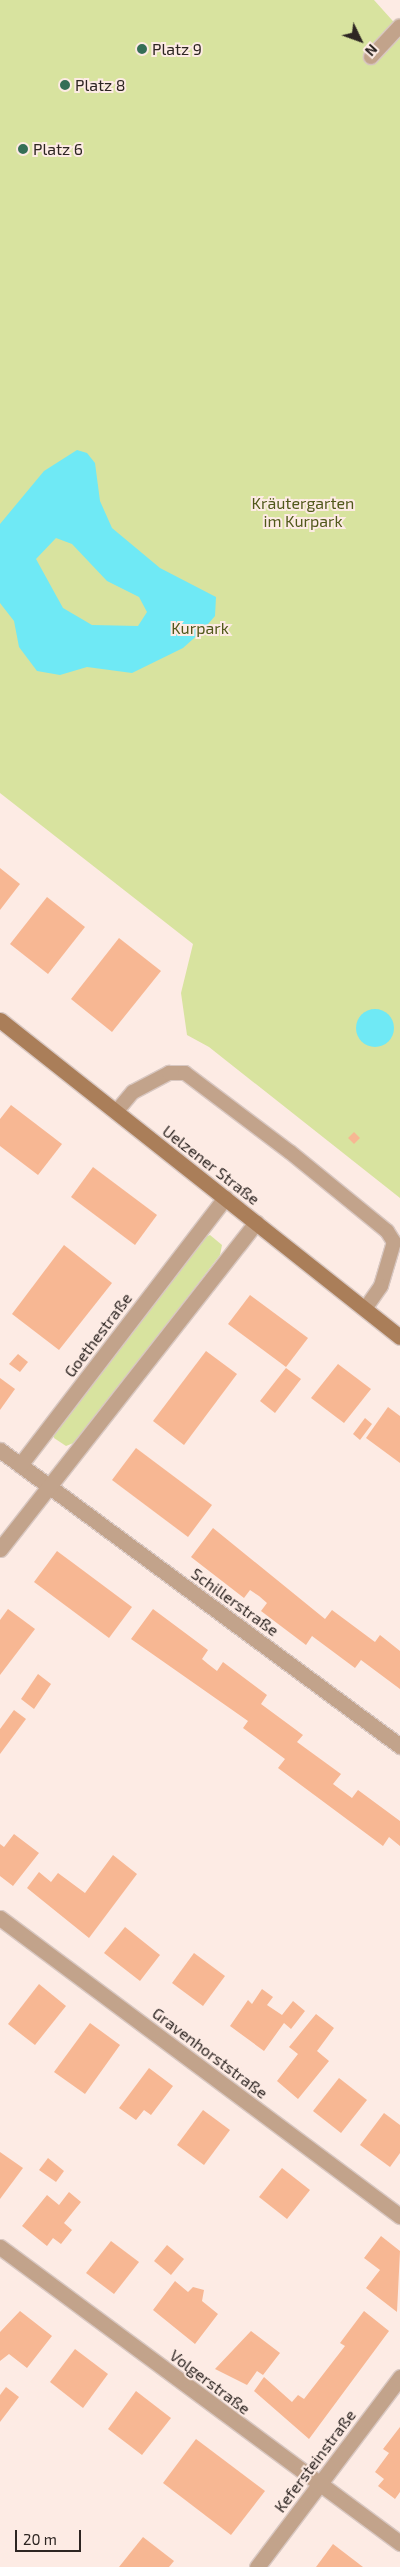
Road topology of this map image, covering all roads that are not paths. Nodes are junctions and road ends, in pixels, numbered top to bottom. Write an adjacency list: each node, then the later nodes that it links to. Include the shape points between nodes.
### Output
1 (400, 26): 2 (lane)
2 (371, 57)
3 (0, 1020): 4 (street, Uelzener Straße)
4 (116, 1112): 5 (street, Uelzener Straße); 7 (lane, via 133,1092 169,1073 185,1074 290,1152 387,1231 394,1242 381,1286)
5 (225, 1198): 6 (street, Uelzener Straße); 10 (street, Goethestraße)
6 (256, 1222): 7 (street, Uelzener Straße); 11 (street)
7 (365, 1310): 8 (street, Uelzener Straße)
8 (400, 1337)
9 (0, 1450): 10 (street)
10 (20, 1465): 11 (street)
11 (50, 1487): 12 (street); 13 (street, Schillerstraße)
12 (0, 1550)
13 (400, 1746)
14 (0, 1918): 15 (street, Gravenhorststraße)
15 (400, 2216)
16 (0, 2248): 18 (street, Volgerstraße)
17 (400, 2377): 18 (street, Kefersteinstraße)
18 (319, 2484): 19 (street, Volgerstraße); 20 (street, Kefersteinstraße)
19 (400, 2544)
20 (257, 2567)

